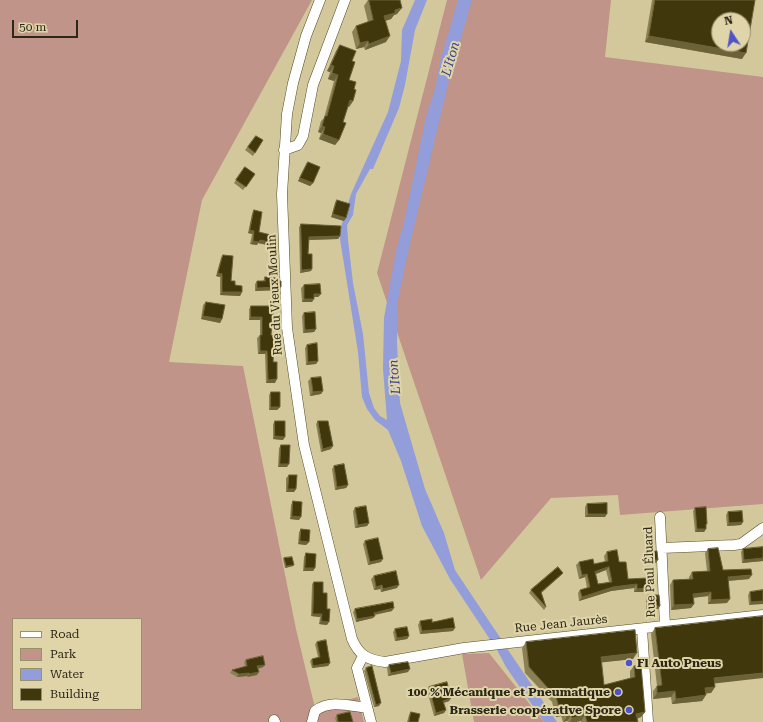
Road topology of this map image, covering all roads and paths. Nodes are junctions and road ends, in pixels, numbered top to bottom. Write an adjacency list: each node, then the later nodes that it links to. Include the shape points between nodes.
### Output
1 (320, 0): 3 (street, Rue du Vieux Moulin, via 306,36 293,83)
2 (345, 0): 3 (street, via 313,85 304,136 298,145)
3 (284, 150): 10 (street, Rue du Vieux Moulin, via 282,194 287,328 294,384 304,445 352,639)
4 (660, 517): 6 (street, Rue Paul Éluard)
5 (763, 528): 6 (street, via 741,544)
6 (662, 548): 8 (street, Rue Paul Éluard)
7 (763, 615): 8 (street, Rue Jean Jaurès)
8 (665, 626): 9 (street, Rue Jean Jaurès)
9 (642, 629): 10 (street, Rue Jean Jaurès, via 464,648 385,662 372,661); 14 (street)
10 (363, 656): 11 (street, via 357,668)
11 (367, 708): 12 (street, via 327,704 315,711); 13 (street)
12 (312, 722)
13 (371, 722)
14 (648, 722)

